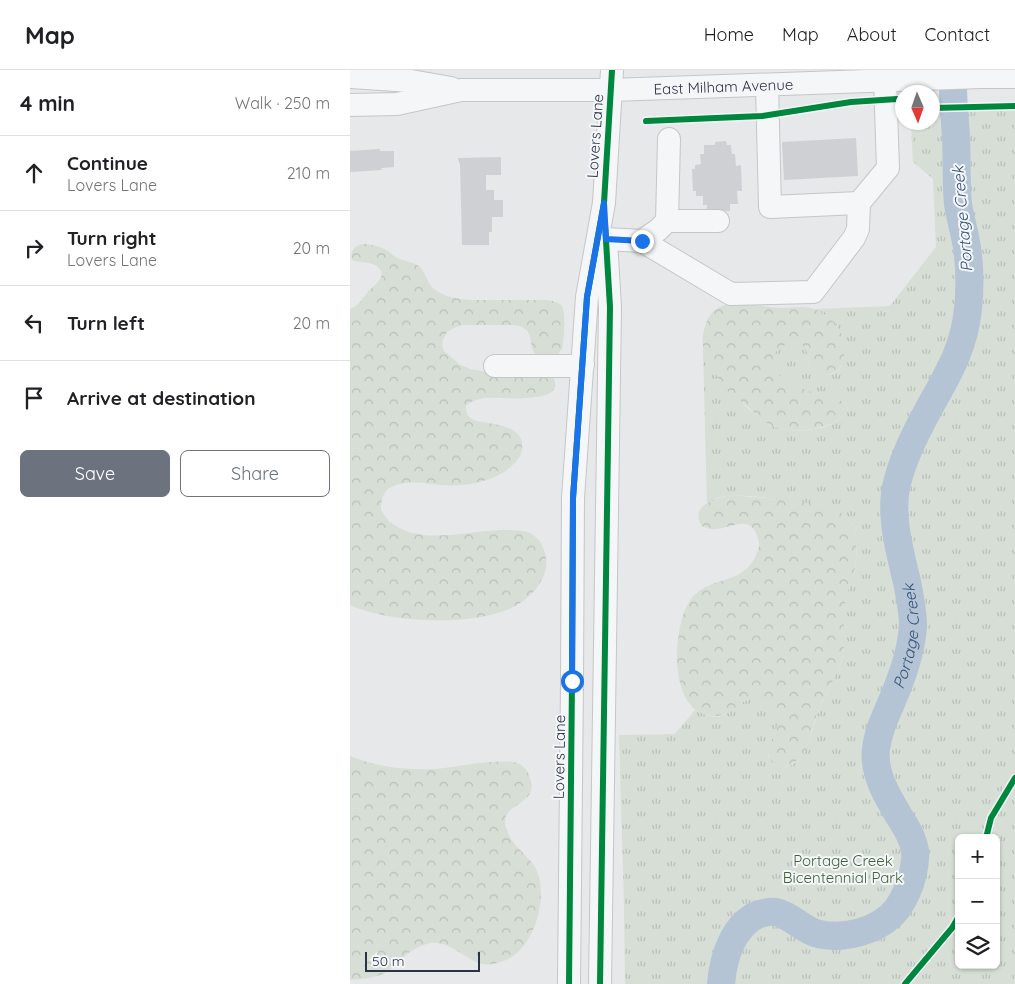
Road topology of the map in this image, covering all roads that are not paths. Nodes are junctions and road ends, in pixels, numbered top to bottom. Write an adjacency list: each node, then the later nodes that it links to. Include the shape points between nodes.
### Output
1 (845, 76): 5 (street, East Milham Avenue); 6 (street, East Milham Avenue)
2 (350, 77): 7 (street, East Milham Avenue, via 411,81)
3 (1015, 77): 5 (street, East Milham Avenue)
4 (611, 80): 6 (street, East Milham Avenue); 7 (street, East Milham Avenue); 10 (street, Lovers Lane)
5 (885, 80): 11 (street, via 888,168)
6 (767, 85): 11 (street, via 770,206)
7 (461, 90): 8 (street, East Milham Avenue, via 397,104)
8 (350, 105)
9 (669, 138): 12 (street)
10 (604, 203): 14 (street, Lovers Lane); 16 (street, Lovers Lane, via 587,297)
11 (859, 203): 15 (street, via 858,229 854,238 813,292 731,294)
12 (667, 221): 13 (street); 15 (street)
13 (718, 221)
14 (606, 239): 15 (street); 19 (street, Lovers Lane, via 610,307)
15 (642, 241)
16 (583, 365): 17 (street); 18 (street, Lovers Lane, via 573,498)
17 (495, 366)
18 (569, 984)
19 (600, 984)

